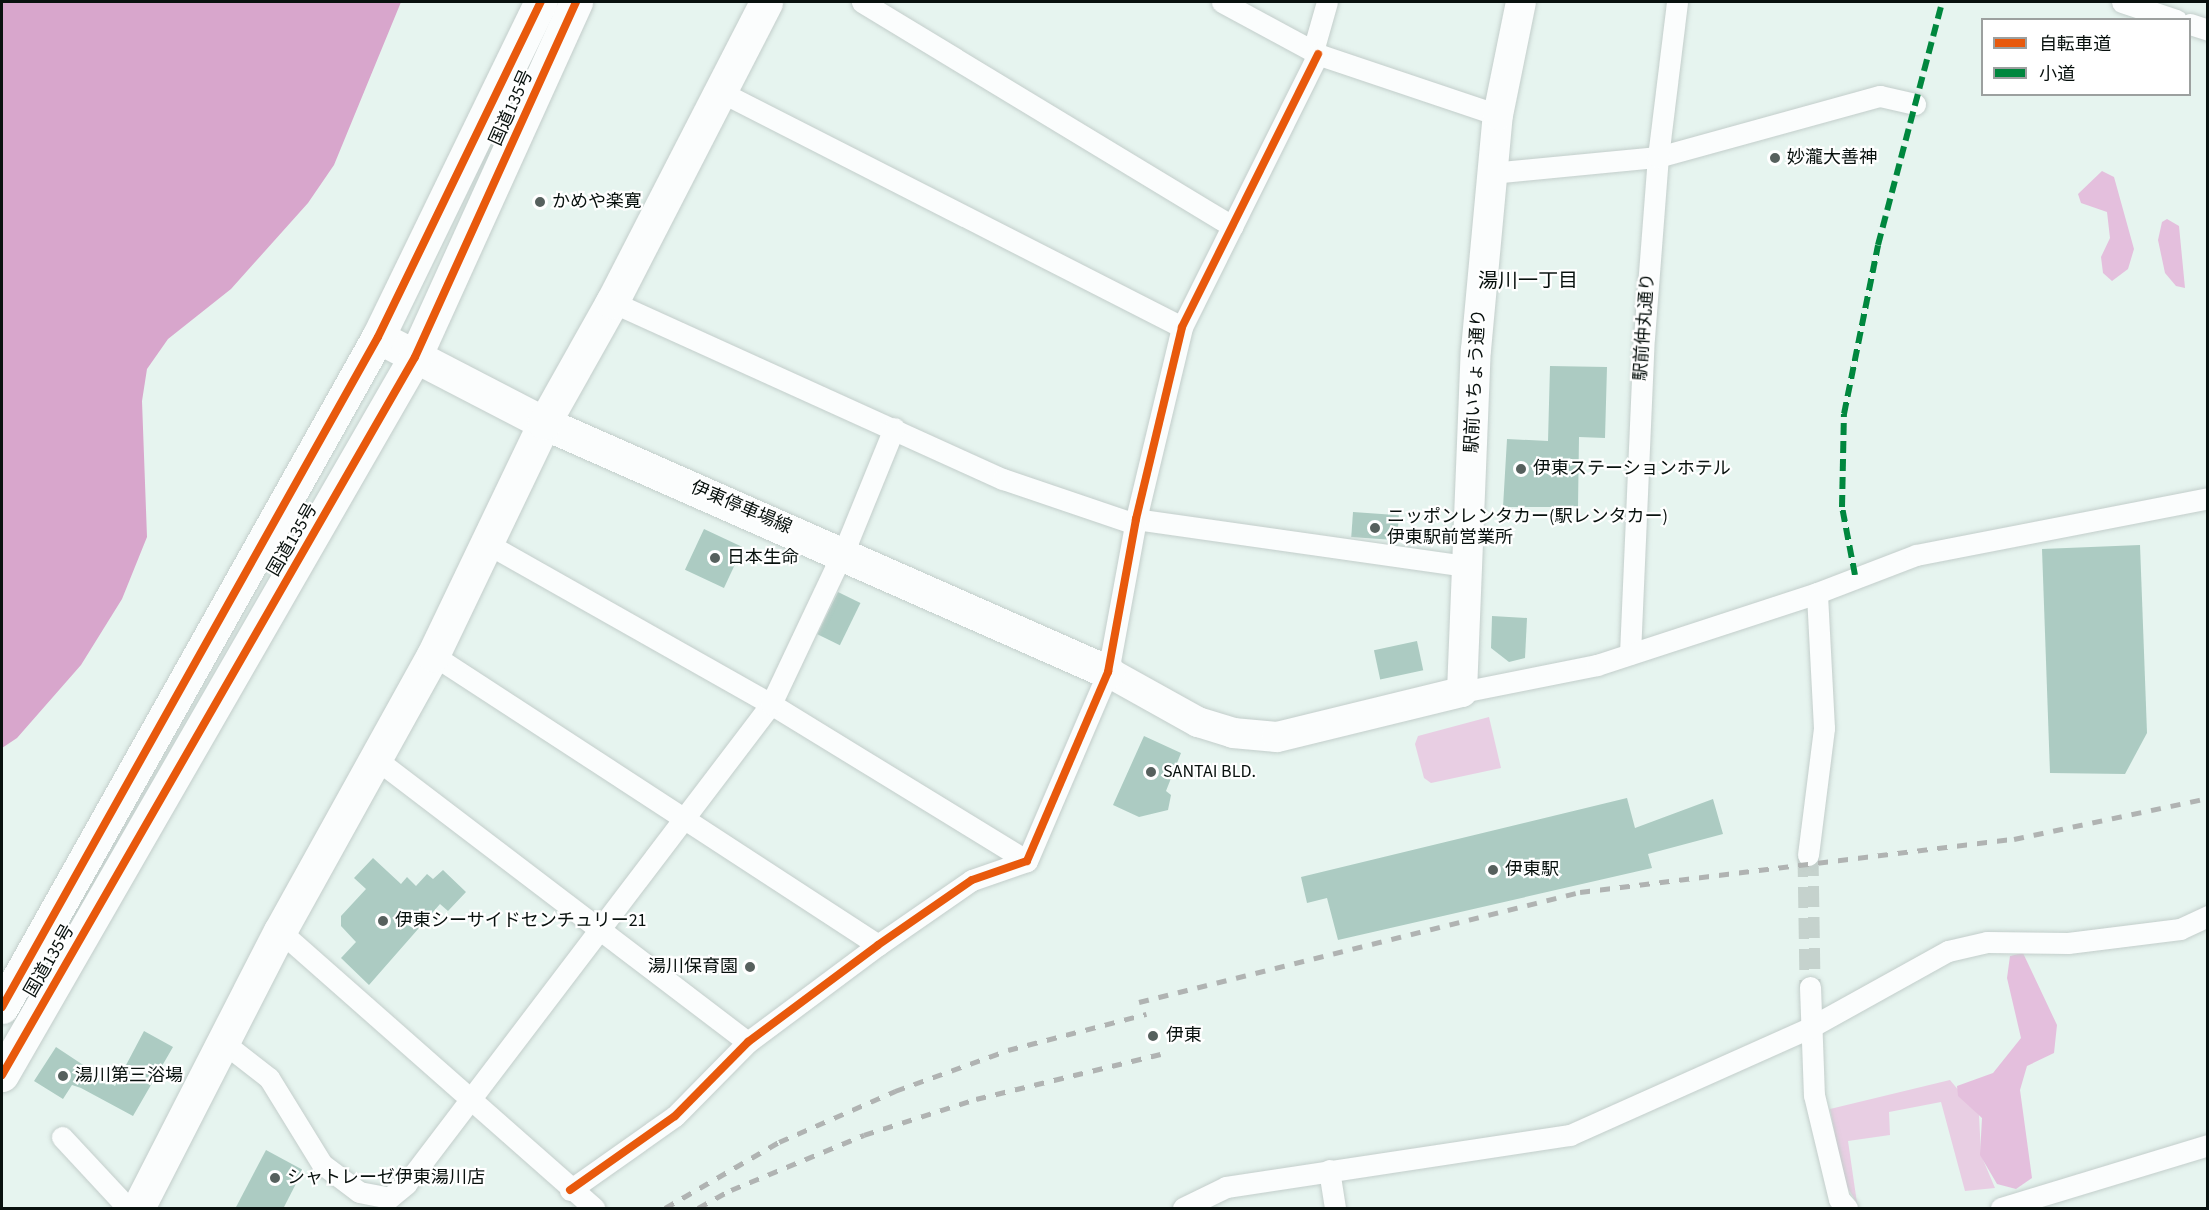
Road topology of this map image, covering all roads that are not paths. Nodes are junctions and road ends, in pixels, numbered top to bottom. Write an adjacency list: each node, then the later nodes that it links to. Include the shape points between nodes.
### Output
1 (541, 2): 22 (main road, 国道135号)
2 (576, 2): 23 (main road, 国道135号)
3 (766, 2): 14 (main road)
4 (862, 2): 19 (street)
5 (1221, 2): 13 (street)
6 (1328, 2): 13 (street)
7 (1521, 2): 16 (street, 駅前いちょう通り)
8 (1677, 2): 17 (street, 駅前仲丸通り)
9 (2122, 2): 10 (street)
10 (2170, 18)
11 (2191, 24): 12 (street)
12 (2208, 30)
13 (1315, 53): 16 (street); 19 (street)
14 (721, 92): 20 (main road); 21 (street)
15 (1916, 104): 17 (street, via 1880,96)
16 (1498, 115): 18 (street, 駅前いちょう通り)
17 (1658, 157): 18 (street); 32 (street, 駅前仲丸通り, via 1639,429)
18 (1491, 173): 30 (street, 駅前いちょう通り, via 1476,350)
19 (1232, 226): 21 (street)
20 (612, 302): 24 (main road); 25 (street)
21 (1182, 327): 27 (street)
22 (378, 338): 23 (main road, 伊東停車場線); 46 (main road, 国道135号)
23 (416, 357): 24 (main road, 伊東停車場線); 50 (main road, 国道135号)
24 (544, 423): 28 (main road); 29 (main road, 伊東停車場線)
25 (894, 428): 27 (street, via 1003,478); 29 (street)
26 (2208, 498): 31 (street, via 1916,555)
27 (1136, 521): 30 (street); 34 (street)
28 (488, 544): 33 (main road); 36 (street)
29 (841, 551): 34 (main road, 伊東停車場線); 36 (street)
30 (1467, 566): 35 (street, 駅前いちょう通り)
31 (1817, 593): 32 (street); 39 (street, via 1824,728)
32 (1630, 654): 35 (street)
33 (433, 655): 37 (main road); 38 (street)
34 (1108, 672): 35 (street, via 1198,722 1233,733 1277,737); 40 (street)
35 (1462, 692)
36 (771, 704): 38 (street); 40 (street)
37 (376, 759): 42 (street); 43 (main road)
38 (682, 819): 42 (street); 44 (street)
39 (1808, 855)
40 (1027, 861): 44 (street, via 972,880)
41 (2208, 916): 47 (street, via 2180,928 2068,943 1986,942 1948,951)
42 (600, 929): 49 (street); 51 (street)
43 (280, 931): 48 (main road); 51 (street)
44 (878, 945): 49 (street)
45 (1810, 987): 47 (street)
46 (2, 1007)
47 (1809, 1028): 54 (street, via 1570,1135); 61 (street, via 1814,1095 1839,1199)
48 (224, 1042): 51 (street, via 270,1078 322,1164 359,1192 389,1198 398,1191); 57 (main road)
49 (748, 1042): 55 (street, via 675,1116)
50 (2, 1075)
51 (471, 1101): 55 (street)
52 (62, 1137): 56 (street)
53 (2208, 1145): 62 (street)
54 (1329, 1170): 59 (street, via 1226,1187); 60 (street)
55 (570, 1190): 58 (street)
56 (128, 1209)
57 (138, 1209)
58 (594, 1209)
59 (1183, 1209)
60 (1335, 1209)
61 (1848, 1209)
62 (2001, 1209)

